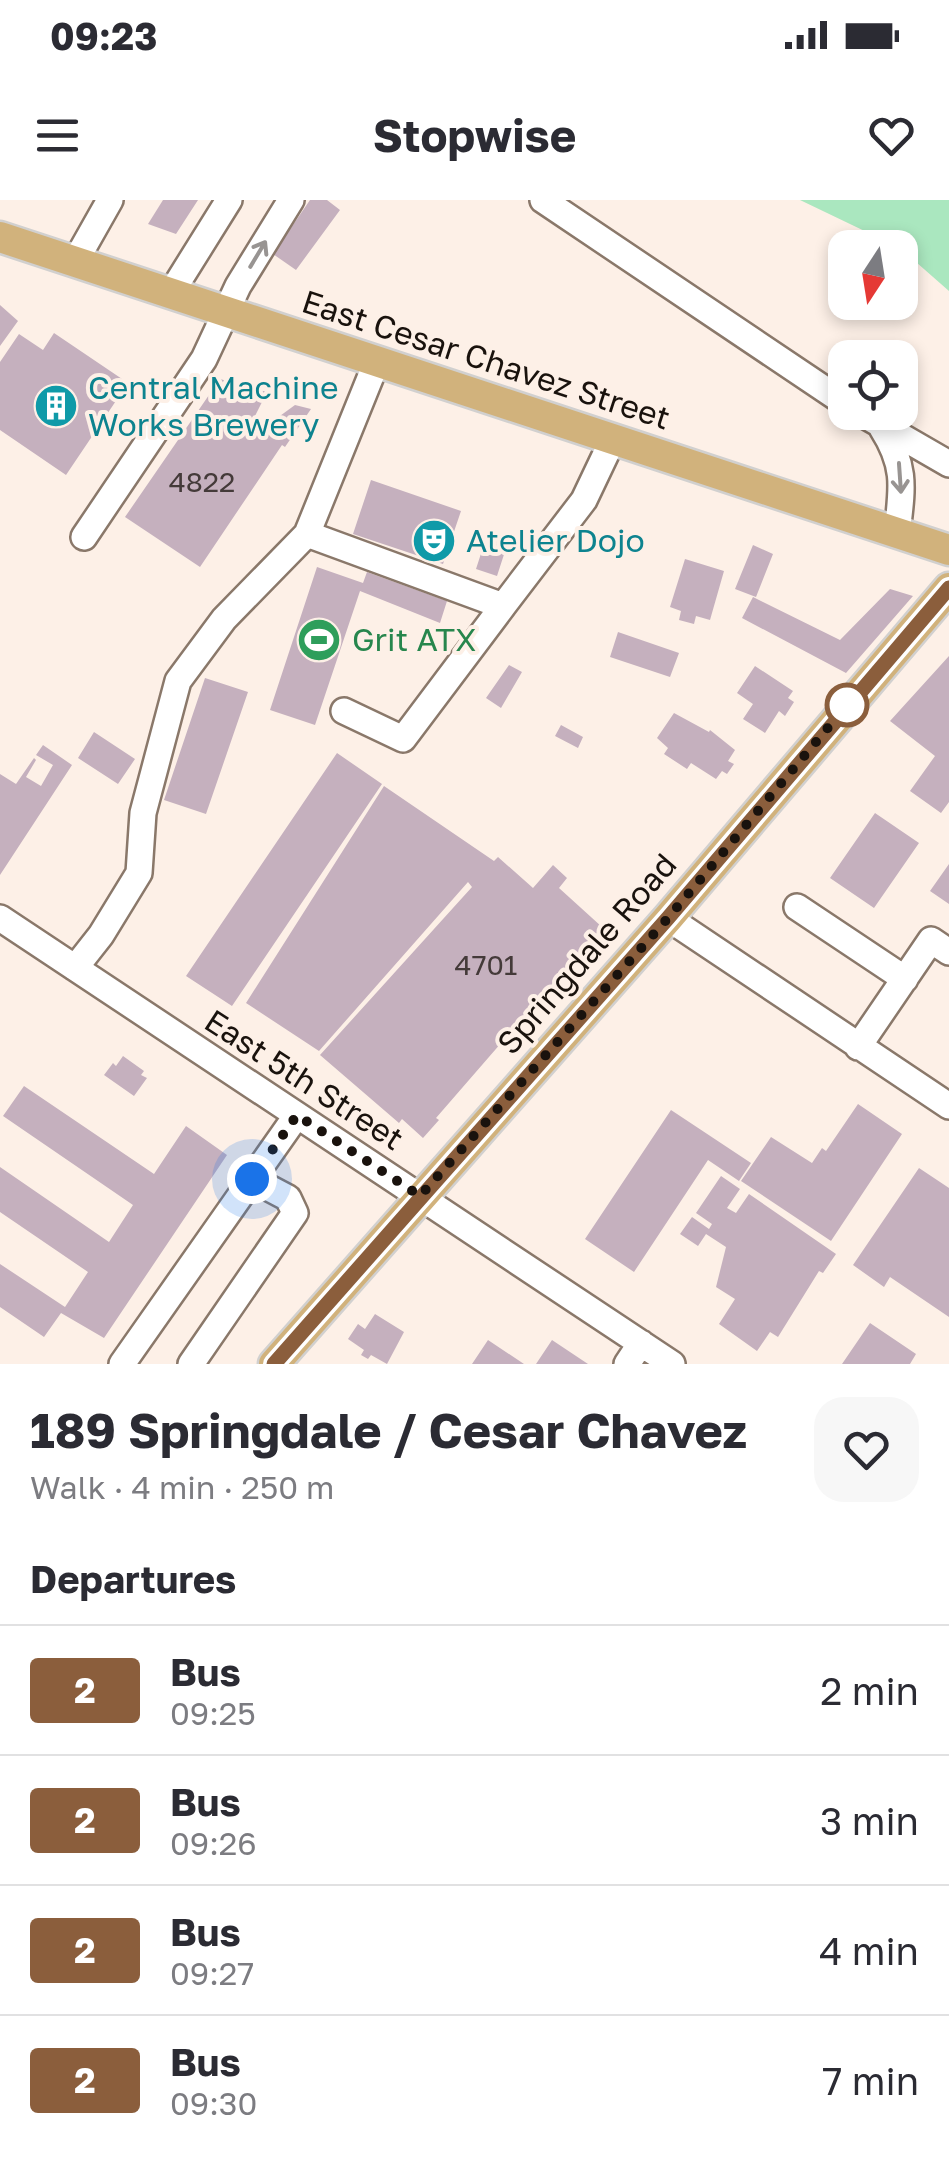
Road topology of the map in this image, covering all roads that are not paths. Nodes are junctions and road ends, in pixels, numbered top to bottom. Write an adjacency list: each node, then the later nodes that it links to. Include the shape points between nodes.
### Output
1 (110, 200): 6 (street)
2 (229, 200): 7 (street)
3 (291, 200): 8 (street, one-way to 3)
4 (543, 200): 10 (street)
5 (0, 237): 6 (main road, East Cesar Chavez Street)
6 (75, 262): 7 (main road, East Cesar Chavez Street)
7 (171, 294): 8 (main road, East Cesar Chavez Street)
8 (226, 310): 9 (main road, East Cesar Chavez Street); 17 (street, via 204,360)
9 (377, 362): 13 (main road, East Cesar Chavez Street); 16 (street)
10 (828, 392)
11 (883, 430): 15 (street, one-way to 15, via 904,479)
12 (886, 430): 14 (street)
13 (613, 439): 15 (main road, East Cesar Chavez Street); 20 (street, via 584,500)
14 (949, 464)
15 (897, 533): 18 (main road, East Cesar Chavez Street)
16 (307, 534): 20 (street); 26 (street, via 224,619 178,681 142,813 139,872)
17 (84, 538)
18 (949, 550)
19 (949, 588): 24 (main road, Springdale Road)
20 (503, 606): 21 (street, via 404,739)
21 (344, 711)
22 (797, 907): 27 (street)
23 (0, 918): 26 (street, East 5th Street)
24 (668, 918): 28 (street); 32 (main road, Springdale Road)
25 (949, 952): 27 (street, via 931,940)
26 (75, 968): 30 (street, East 5th Street)
27 (905, 979): 28 (street)
28 (858, 1047): 29 (street)
29 (949, 1106)
30 (297, 1115): 31 (street); 32 (street, East 5th Street)
31 (252, 1179): 34 (street); 35 (street, via 288,1198 294,1212)
32 (420, 1196): 33 (street, East 5th Street); 36 (main road, Springdale Road)
33 (634, 1354): 37 (street, East 5th Street)
34 (122, 1364)
35 (191, 1364)
36 (274, 1364)
37 (672, 1364)

